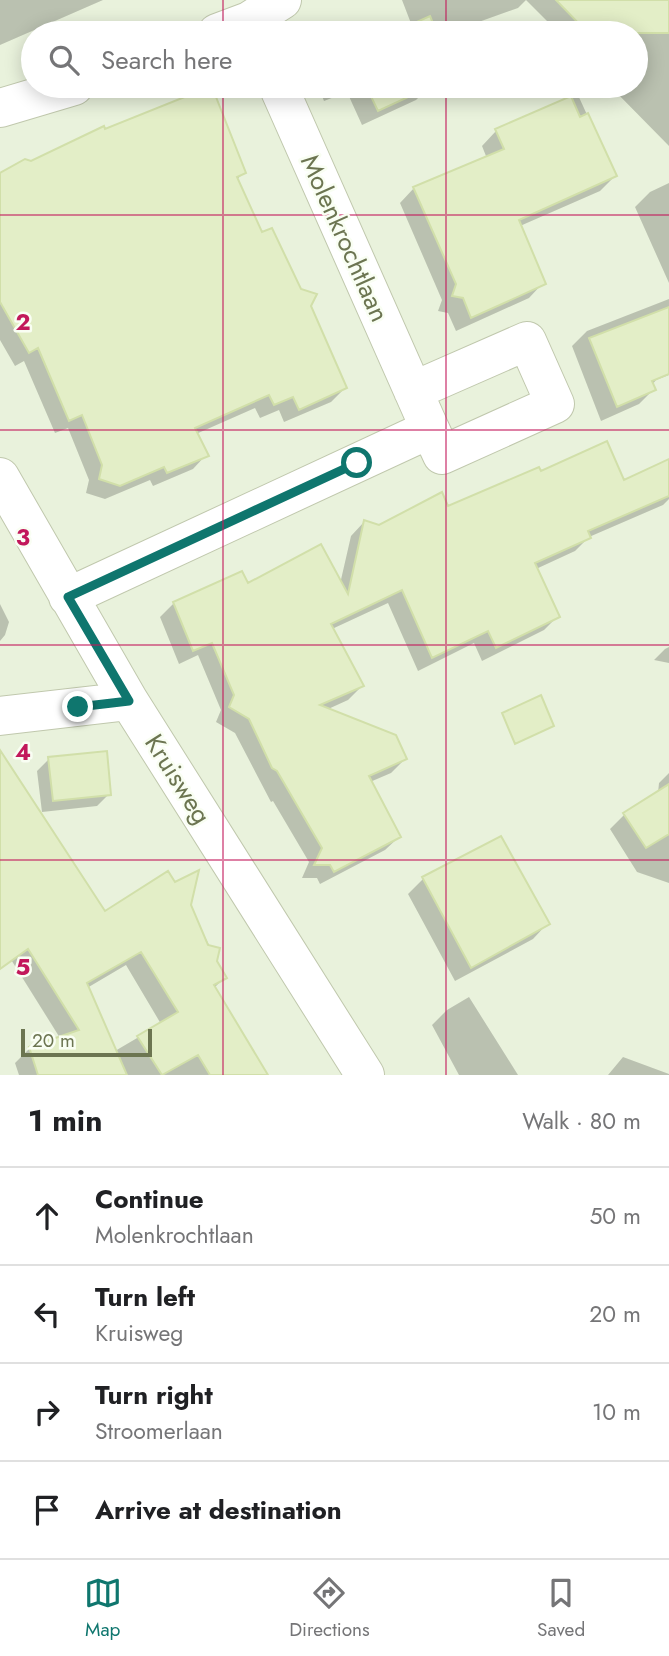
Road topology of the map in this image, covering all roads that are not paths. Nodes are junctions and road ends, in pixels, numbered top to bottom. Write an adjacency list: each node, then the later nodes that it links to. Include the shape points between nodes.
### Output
1 (282, 0): 2 (street)
2 (252, 21)
3 (34, 98): 5 (street)
4 (283, 98): 6 (street, Molenkrochtlaan)
5 (0, 108)
6 (413, 391): 7 (street, Molenkrochtlaan); 7 (street, Molenkrochtlaan, via 527,341 555,404 442,455)
7 (430, 429): 9 (street)
8 (0, 477): 9 (street, Kruisweg)
9 (68, 597): 10 (street, Kruisweg)
10 (129, 701): 11 (street); 12 (street, Kruisweg)
11 (0, 716)
12 (365, 1075)

